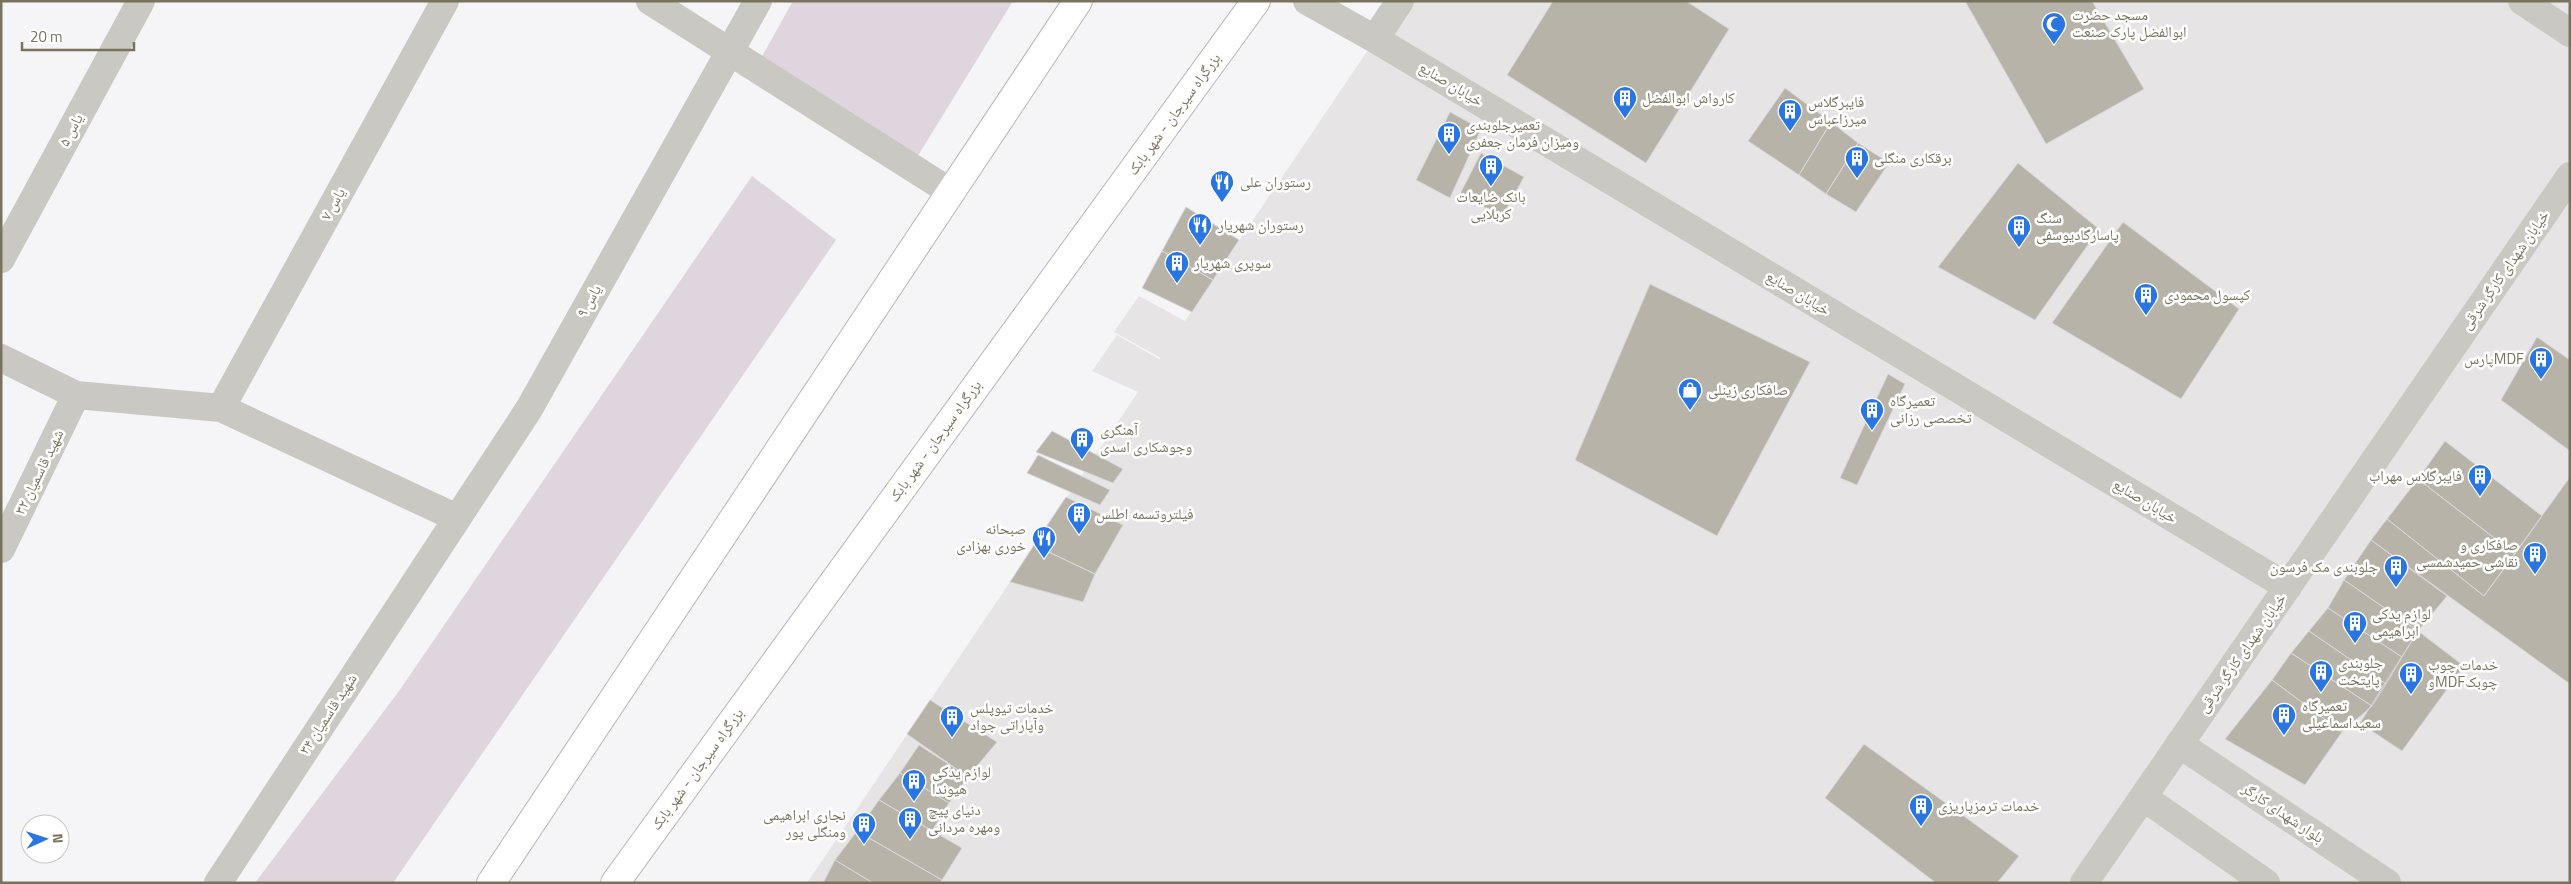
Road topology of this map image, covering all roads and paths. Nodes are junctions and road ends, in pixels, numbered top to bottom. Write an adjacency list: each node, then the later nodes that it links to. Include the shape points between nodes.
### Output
1 (141, 1): 15 (street, یاس ۵)
2 (445, 1): 18 (street, یاس ۷)
3 (650, 1): 12 (street)
4 (758, 1): 12 (street, یاس ۹)
5 (1078, 1): 14 (highway)
6 (1256, 1): 27 (highway, بزرگراه سیرجان - شهر بابک)
7 (1307, 1): 11 (street, خیابان صنایع)
8 (1400, 1): 11 (street)
9 (2522, 1): 10 (street)
10 (2570, 33)
11 (1376, 39): 22 (street, خیابان صنایع)
12 (730, 50): 14 (street); 19 (street, یاس ۹, via 529,409)
13 (2570, 176): 22 (street, خیابان شهدای کارگر شرقی)
14 (949, 192): 26 (highway)
15 (1, 259)
16 (1, 358): 17 (street)
17 (76, 395): 18 (street); 21 (street, شهید قاسمیان ۳۲)
18 (221, 408): 19 (street)
19 (457, 518): 20 (street, یاس ۹)
20 (439, 545): 25 (street, شهید قاسمیان ۳۴)
21 (1, 549)
22 (2288, 587): 23 (street, خیابان شهدای کارگر شرقی)
23 (2179, 744): 24 (street, خیابان شهدای کارگر شرقی); 30 (street, بلوار شهدای کارگر)
24 (2143, 797): 28 (street, خیابان شهدای کارگر شرقی); 29 (street)
25 (218, 883)
26 (491, 883)
27 (615, 883)
28 (2084, 883)
29 (2266, 883)
30 (2387, 883)

